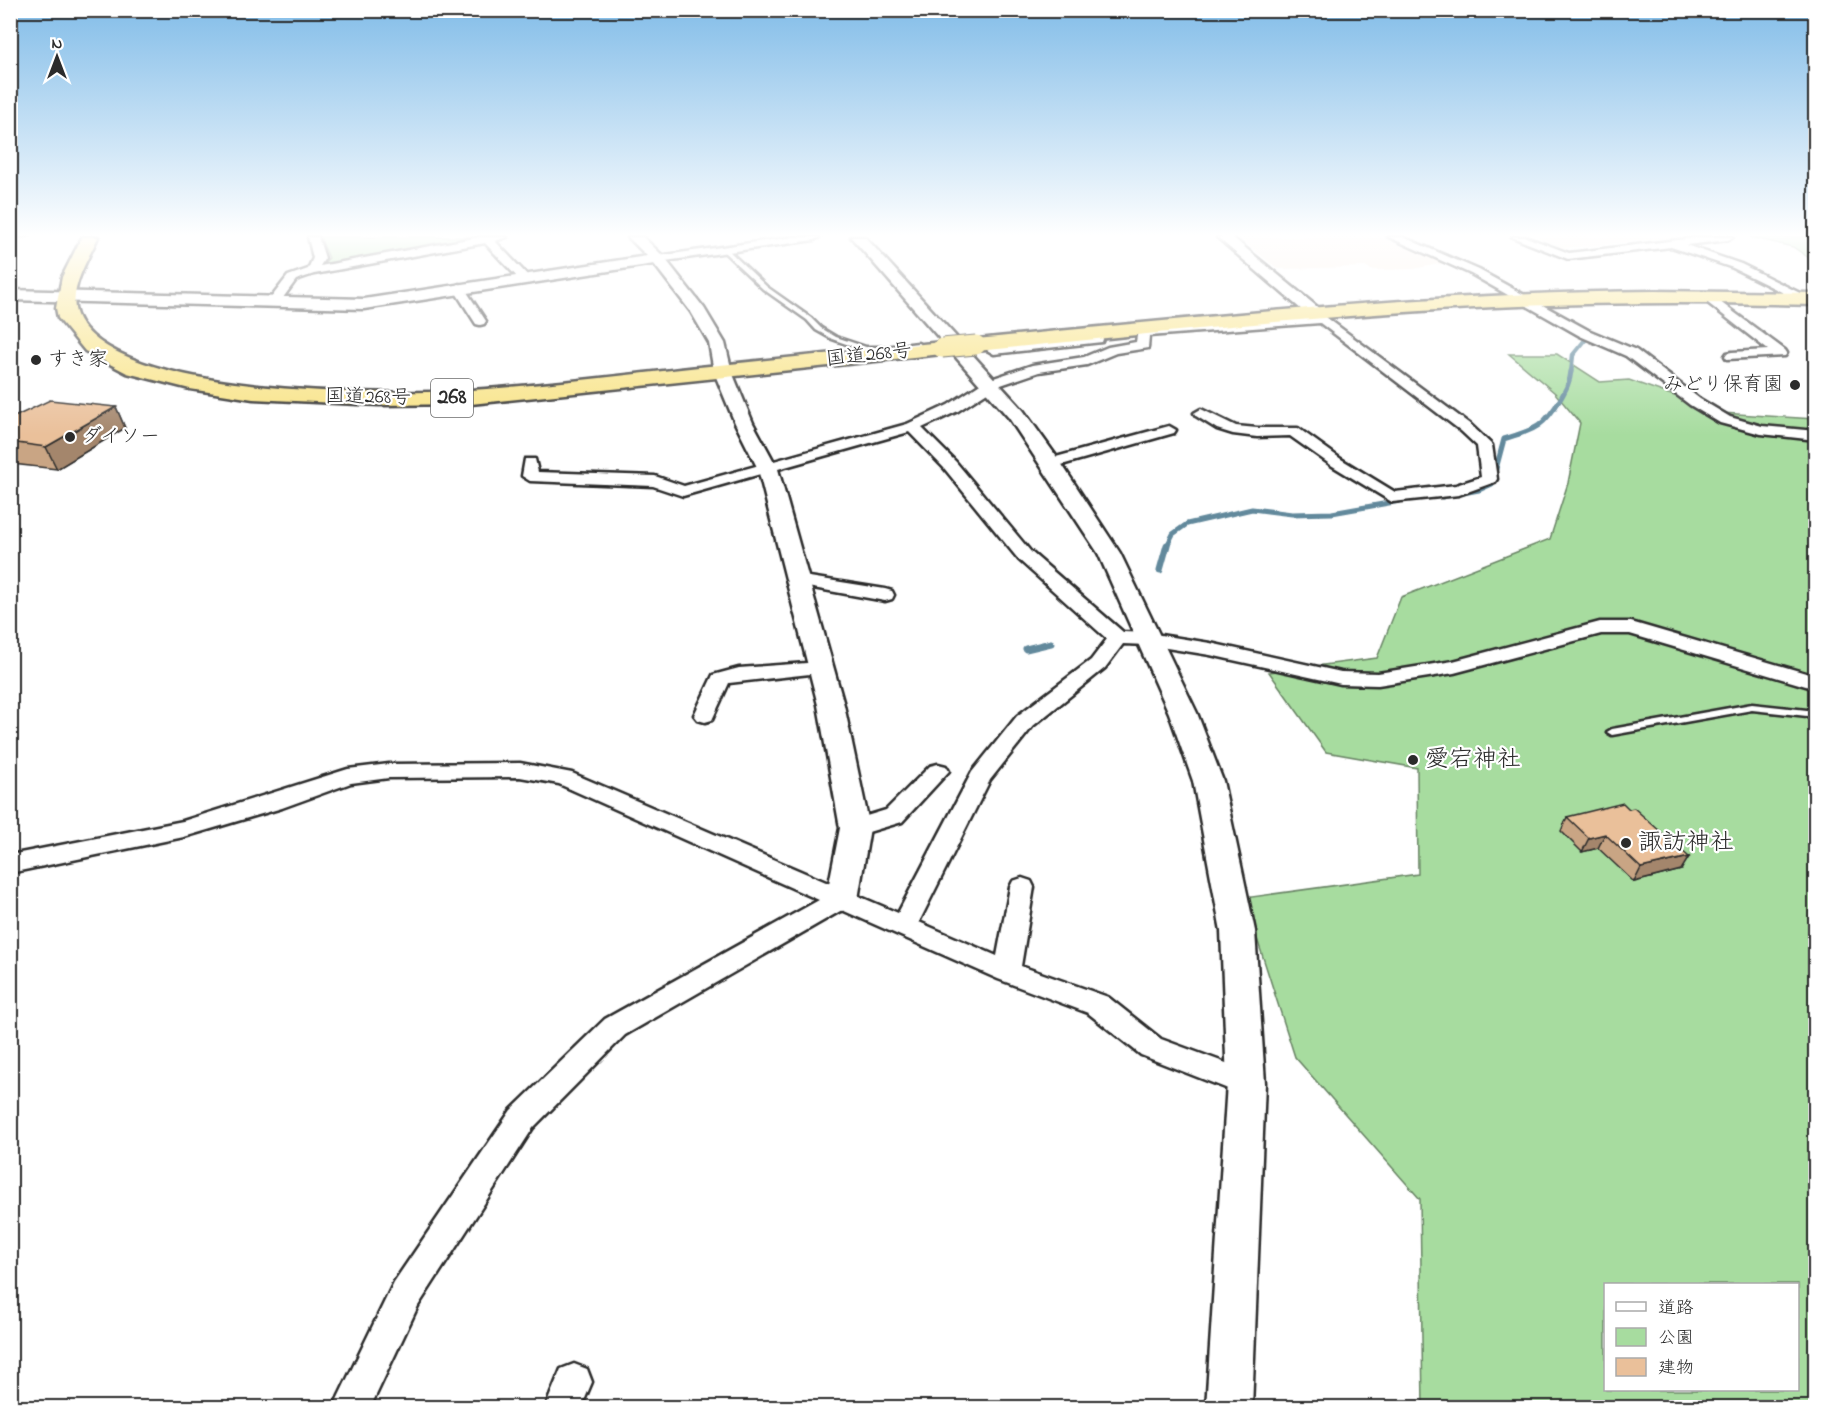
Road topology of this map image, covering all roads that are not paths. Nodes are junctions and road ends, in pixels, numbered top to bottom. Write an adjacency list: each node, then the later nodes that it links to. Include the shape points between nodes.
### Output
1 (66, 303): 15 (highway, 国道268号 / 268, via 67,317 77,333 119,363 188,381 270,395 398,400 461,397)
2 (469, 303): 11 (street)
3 (693, 303): 15 (street, via 717,343)
4 (787, 303): 13 (lane, via 813,326 866,349)
5 (924, 303): 13 (street)
6 (1304, 303): 10 (street)
7 (1485, 303): 10 (highway, 国道268号 / 268)
8 (1531, 303): 20 (street, via 1631,353 1725,420 1761,430)
9 (1716, 303): 14 (street, via 1780,353)
10 (1319, 316): 12 (street); 13 (highway, 国道268号 / 268); 17 (street, via 1484,444 1489,479 1459,490 1392,497 1293,431 1228,429)
11 (480, 321)
12 (1142, 333): 13 (street); 16 (street, via 1143,345 1113,350 1087,361 1037,368)
13 (966, 346): 15 (highway, 国道268号 / 268); 16 (street)
14 (1732, 356)
15 (723, 372): 22 (street)
16 (990, 384): 18 (street, via 953,408); 21 (street)
17 (1201, 413)
18 (912, 427): 22 (street); 26 (street, via 950,465 1025,556)
19 (1169, 430): 21 (street)
20 (1815, 435)
21 (1051, 463): 27 (street, via 1109,553)
22 (768, 469): 23 (street, via 683,491 655,481); 24 (street)
23 (529, 477)
24 (797, 580): 25 (street); 28 (street)
25 (885, 595)
26 (1118, 638): 27 (street); 38 (street, via 1098,664 1025,721 980,777)
27 (1148, 639): 29 (street, via 1341,678 1378,679 1454,667 1600,628 1631,628); 40 (street, via 1183,713 1208,781 1238,931)
28 (821, 668): 31 (street, via 720,679); 34 (street)
29 (1815, 682)
30 (1815, 714): 32 (lane, via 1752,708)
31 (705, 715)
32 (1612, 732)
33 (938, 771): 34 (street, via 894,816)
34 (855, 828): 37 (street)
35 (10, 864): 37 (street, via 184,829 348,776 388,771 520,770 564,778)
36 (1022, 888): 39 (street)
37 (842, 898): 38 (street); 41 (street, via 615,1027 522,1119 406,1294)
38 (904, 926): 39 (street)
39 (1007, 972): 40 (street, via 1098,1005 1151,1047)
40 (1246, 1083): 42 (street)
41 (351, 1407)
42 (1229, 1407)

